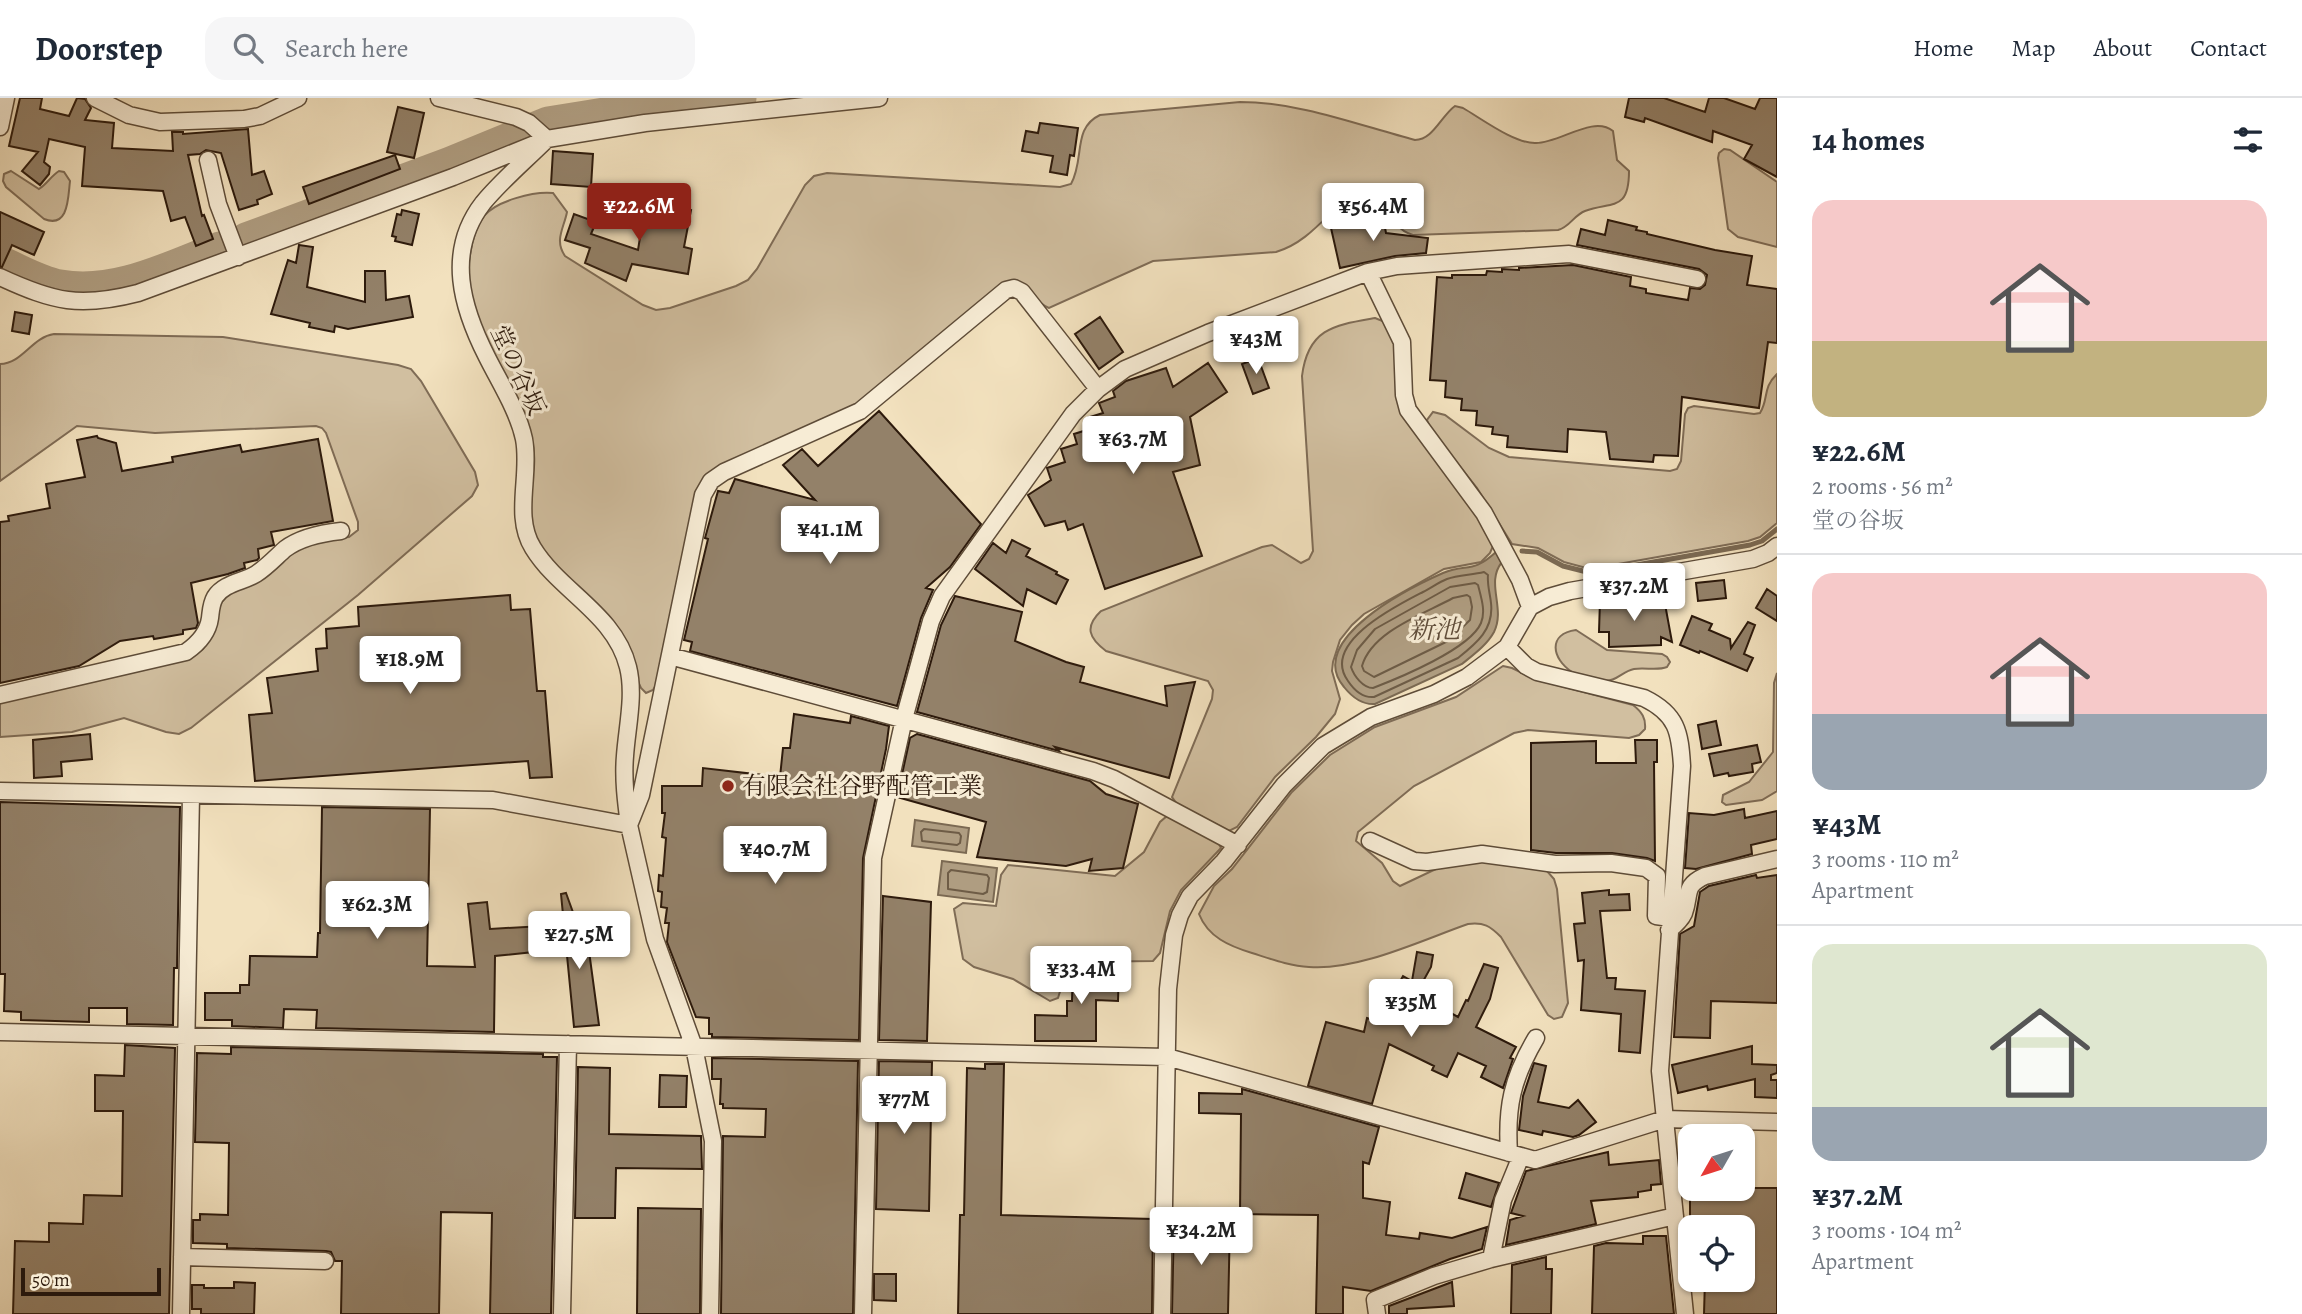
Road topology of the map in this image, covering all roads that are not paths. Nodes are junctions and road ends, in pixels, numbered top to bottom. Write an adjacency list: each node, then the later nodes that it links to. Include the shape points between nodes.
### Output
1 (6, 98): 6 (street)
2 (95, 98): 3 (street, via 129,115 160,121 244,119)
3 (298, 98)
4 (439, 98): 7 (street, via 516,117)
5 (879, 98): 7 (street)
6 (0, 127)
7 (539, 132): 9 (street, via 453,177); 23 (street, 堂の谷坂, via 473,219 461,255 461,293 524,437 528,464 523,510 531,547 607,625 628,666 632,688 625,760)
8 (208, 160): 9 (street)
9 (238, 257): 11 (street, via 138,293 93,302 56,299)
10 (1368, 272): 12 (street, via 1569,254); 13 (street, via 1208,333 1125,369); 16 (street, via 1402,342 1408,410 1478,503)
11 (0, 277)
12 (1697, 279)
13 (1098, 389): 18 (street, via 1022,292 1006,290 860,411 711,481 703,495); 20 (street, via 1073,414 942,596 930,621)
14 (341, 531): 19 (street, via 300,541 257,573 223,588 215,596 206,633 187,652)
15 (1777, 547): 16 (street, via 1753,559 1570,591)
16 (1530, 607): 17 (street)
17 (1507, 647): 25 (street, via 1451,687 1370,717 1323,746 1284,785); 27 (street, via 1536,672 1644,698 1668,714 1676,726 1682,766)
18 (670, 656): 20 (street); 23 (street, via 641,795)
19 (0, 695)
20 (904, 719): 25 (street, via 1093,771); 33 (street, via 873,858)
21 (0, 791): 22 (street)
22 (191, 794): 23 (street, via 493,800); 29 (street)
23 (629, 825): 32 (street, 堂の谷坂, via 654,939)
24 (1370, 841): 27 (street, via 1427,862 1482,854 1646,869 1657,876 1656,916)
25 (1238, 845): 34 (street, via 1190,896 1180,915 1171,956)
26 (1777, 859): 27 (street, via 1695,881 1684,912)
27 (1670, 924): 35 (street, via 1660,1071)
28 (0, 1032): 29 (street)
29 (186, 1036): 31 (street); 39 (street)
30 (1536, 1038): 37 (street, via 1511,1097 1507,1120)
31 (568, 1044): 32 (street); 43 (street)
32 (694, 1047): 33 (street); 44 (street, 堂の谷坂, via 713,1141)
33 (869, 1051): 34 (street); 45 (street)
34 (1167, 1057): 37 (street); 46 (street)
35 (1665, 1119): 36 (street); 37 (street, via 1535,1160); 38 (street)
36 (1777, 1122)
37 (1515, 1155): 40 (street)
38 (1675, 1216): 40 (street); 48 (street)
39 (182, 1257): 41 (street); 42 (street)
40 (1490, 1259): 47 (street, via 1375,1300)
41 (325, 1261)
42 (181, 1314)
43 (562, 1314)
44 (710, 1314)
45 (863, 1314)
46 (1162, 1314)
47 (1377, 1314)
48 (1685, 1314)

